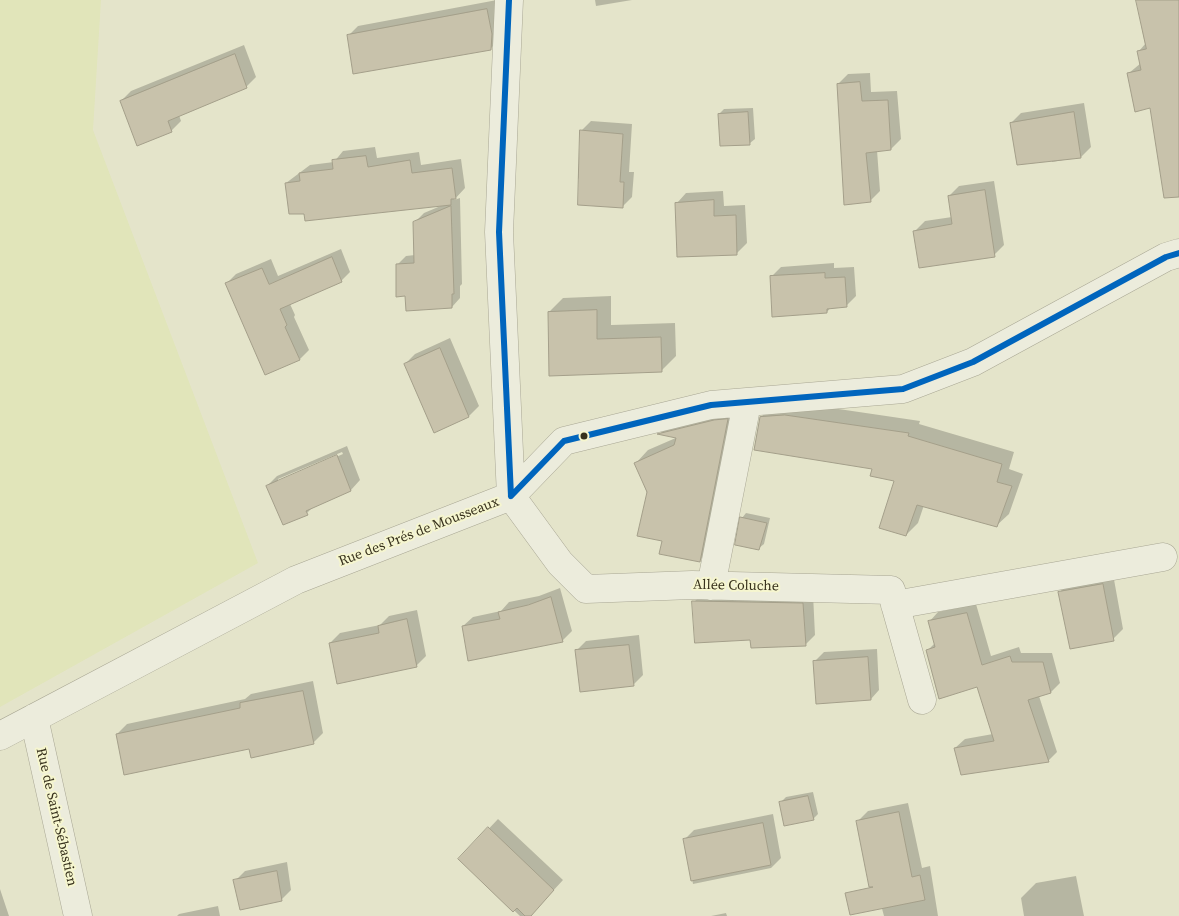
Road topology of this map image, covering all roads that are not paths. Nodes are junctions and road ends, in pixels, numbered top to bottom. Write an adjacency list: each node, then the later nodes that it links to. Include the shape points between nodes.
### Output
1 (509, 0): 4 (street, via 498,232)
2 (1179, 253): 3 (street, Rue des Prés de Mousseaux, via 1166,257 974,362 903,389)
3 (747, 402): 4 (street, Rue des Prés de Mousseaux, via 711,405 564,441); 6 (street)
4 (511, 496): 6 (street, Allée Coluche, via 560,563 586,589); 9 (street, Rue des Prés de Mousseaux, via 296,580)
5 (1164, 557): 7 (street)
6 (711, 586): 7 (street, Allée Coluche, via 891,590)
7 (895, 605): 8 (street, Allée Coluche)
8 (922, 700)
9 (34, 718): 10 (street, Rue des Prés de Mousseaux); 11 (street, Rue de Saint-Sébastien)
10 (0, 736)
11 (78, 916)

